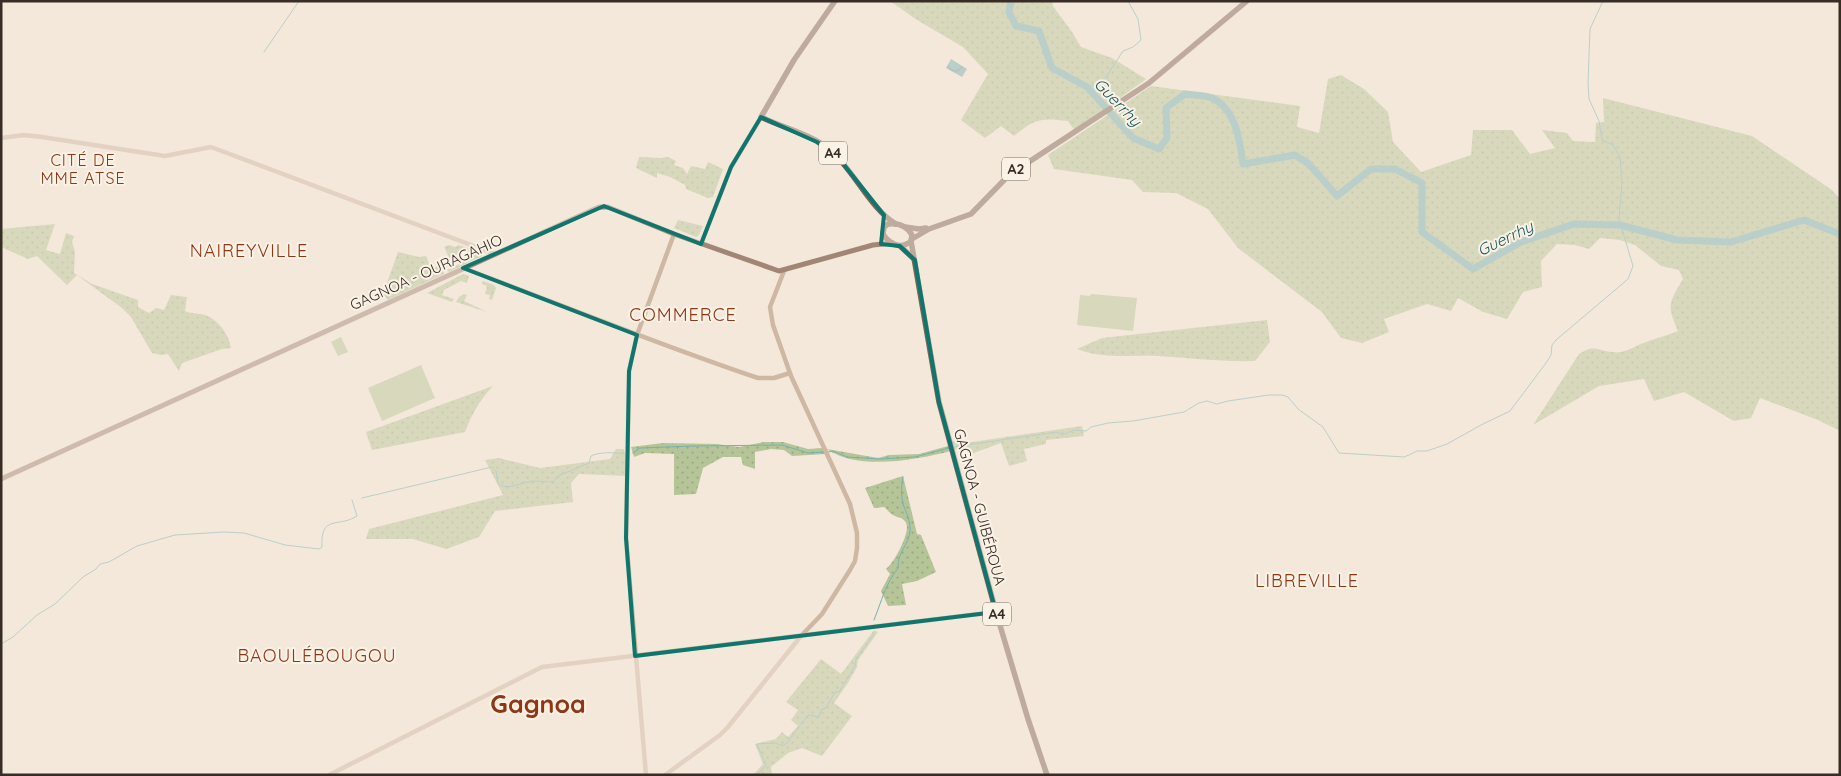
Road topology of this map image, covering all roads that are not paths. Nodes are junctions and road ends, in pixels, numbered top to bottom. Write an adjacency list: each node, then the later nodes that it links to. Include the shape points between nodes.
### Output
1 (835, 1): 3 (main road, via 794,60)
2 (1247, 1): 7 (main road, A2, via 1148,83 1008,175 971,214)
3 (761, 117): 5 (main road, A4, via 830,150); 13 (street, via 731,167)
4 (1, 138): 16 (street, via 24,135 165,156 211,147)
5 (884, 215): 6 (main road, A4); 8 (main road)
6 (900, 225): 7 (main road, A2, via 919,229); 8 (main road); 11 (main road, via 910,231)
7 (935, 226): 11 (main road, A2)
8 (884, 227): 10 (main road)
9 (674, 234): 13 (main road, GAGNOA - OURAGAHIO); 16 (main road, GAGNOA - OURAGAHIO, via 604,206); 20 (street)
10 (883, 234): 12 (main road); 14 (main road)
11 (912, 240): 15 (main road); 17 (main road, GAGNOA - GUIBÉROUA / A4)
12 (893, 243): 14 (main road); 15 (main road)
13 (701, 244): 19 (main road, GAGNOA - OURAGAHIO)
14 (872, 245): 19 (main road)
15 (900, 246): 17 (main road)
16 (495, 254): 18 (main road, GAGNOA - OURAGAHIO)
17 (916, 260): 23 (main road, GAGNOA - GUIBÉROUA / A4, via 933,373)
18 (464, 268): 20 (street); 22 (main road, GAGNOA - OURAGAHIO)
19 (784, 271): 21 (street, via 770,314)
20 (636, 335): 21 (street, via 758,378); 25 (street, via 629,371 626,538)
21 (790, 373): 24 (street, via 850,504 857,533 855,561 822,614)
22 (1, 479)
23 (996, 612): 24 (street); 29 (main road, GAGNOA - GUIBÉROUA / A4)
24 (801, 636): 25 (street); 28 (street, via 724,731)
25 (635, 656): 26 (street, via 542,667); 27 (street)
26 (329, 775)
27 (646, 775)
28 (665, 775)
29 (1047, 775)

